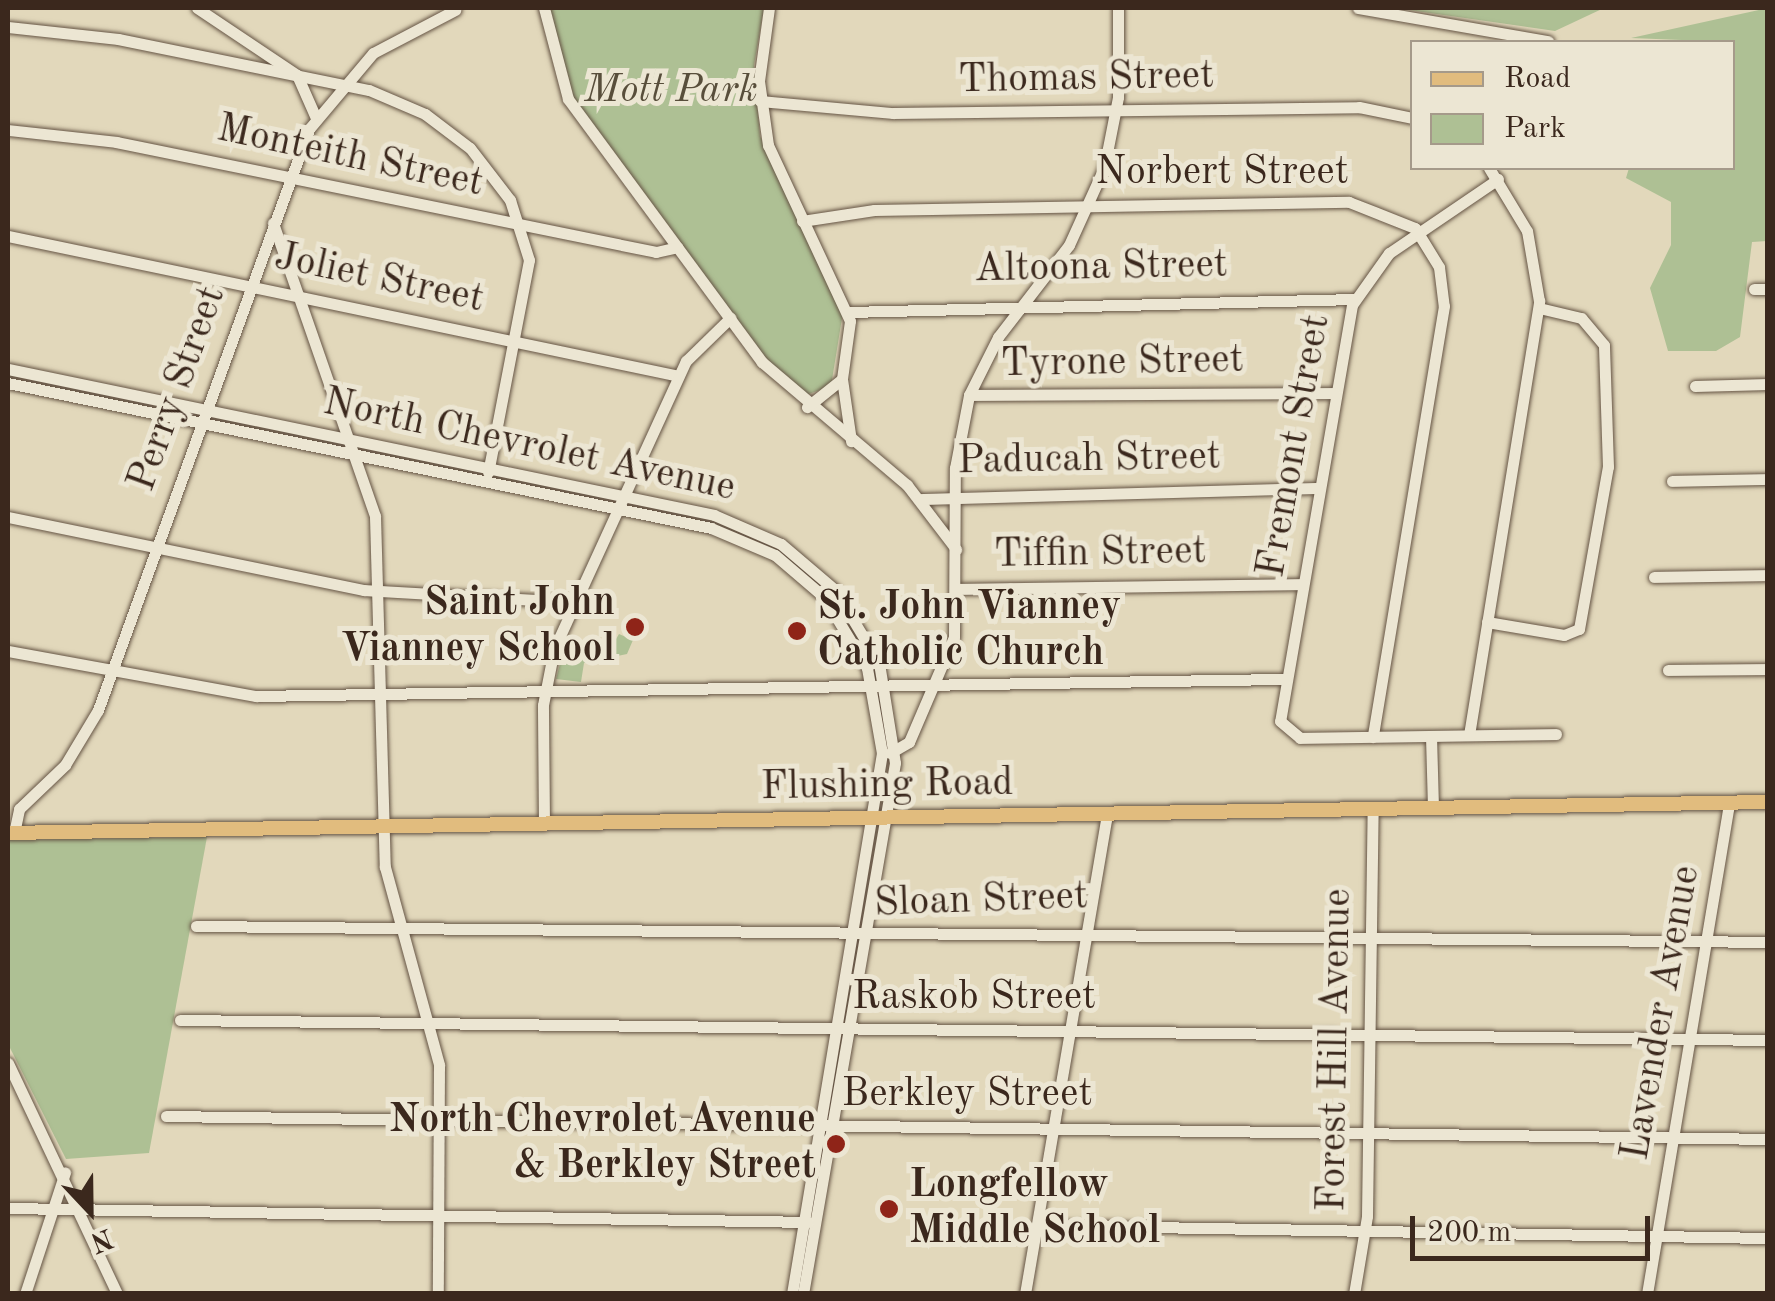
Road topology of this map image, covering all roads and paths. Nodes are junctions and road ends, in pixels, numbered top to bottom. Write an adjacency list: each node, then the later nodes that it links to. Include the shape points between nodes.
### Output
1 (197, 8): 9 (street)
2 (458, 8): 10 (street, Perry Street, via 394,39)
3 (544, 8): 25 (street, via 564,93)
4 (769, 8): 11 (street)
5 (1118, 8): 12 (street)
6 (1358, 8): 8 (street)
7 (8, 28): 9 (street)
8 (1548, 40)
9 (297, 75): 10 (street); 13 (street)
10 (341, 84): 13 (street, Perry Street); 22 (street, via 402,102 450,132 497,180)
11 (760, 101): 12 (street, Thomas Street, via 880,113); 20 (street, via 775,167)
12 (1117, 110): 14 (street, Thomas Street, via 1359,107); 19 (street)
13 (316, 118): 17 (street, Perry Street)
14 (1410, 118)
15 (8, 130): 17 (street, Monteith Street)
16 (1491, 170): 18 (street)
17 (288, 177): 21 (street, Perry Street); 22 (street, Monteith Street)
18 (1498, 178): 23 (street, Fremont Street); 30 (street, via 1532,242)
19 (1090, 206): 20 (street, Norbert Street, via 866,210); 23 (street, Norbert Street, via 1354,202); 29 (street)
20 (802, 221): 31 (street)
21 (272, 223): 26 (street, Perry Street); 27 (street)
22 (522, 225): 25 (street, Monteith Street, via 658,253); 33 (street, via 529,268)
23 (1419, 232): 28 (street, Fremont Street, via 1381,262); 77 (street, via 1439,267 1444,306)
24 (8, 236): 26 (street, Joliet Street)
25 (676, 247): 32 (street)
26 (250, 286): 27 (street, Joliet Street); 44 (street, Perry Street)
27 (303, 297): 33 (street, Joliet Street); 45 (street)
28 (1355, 300): 29 (street, Altoona Street); 41 (street, Fremont Street)
29 (1026, 302): 31 (street, Altoona Street); 42 (street)
30 (1539, 308): 64 (street); 64 (street, via 1584,319 1607,358 1611,449 1578,635)
31 (849, 312): 36 (street)
32 (730, 318): 35 (street, via 695,347); 43 (street)
33 (515, 340): 35 (street, Joliet Street); 48 (street)
34 (8, 370): 40 (street, North Chevrolet Avenue)
35 (679, 376): 54 (street)
36 (842, 378): 43 (street); 46 (street)
37 (8, 383): 40 (street, North Chevrolet Avenue)
38 (1768, 384): 39 (street)
39 (1695, 386)
40 (58, 387): 44 (street, North Chevrolet Avenue)
41 (1335, 392): 42 (street, Tyrone Street); 51 (street, Fremont Street)
42 (969, 395): 52 (street)
43 (807, 407): 46 (street)
44 (203, 416): 45 (street, North Chevrolet Avenue); 47 (street, North Chevrolet Avenue); 56 (street, Perry Street)
45 (356, 441): 47 (street); 48 (street, North Chevrolet Avenue)
46 (851, 441): 53 (street)
47 (360, 456): 48 (street, North Chevrolet Avenue); 62 (street)
48 (488, 475): 54 (street, North Chevrolet Avenue)
49 (1768, 479): 50 (street)
50 (1672, 481)
51 (1319, 488): 52 (street, Paducah Street); 60 (street, Fremont Street)
52 (956, 494): 53 (street, Paducah Street); 57 (street)
53 (920, 499): 57 (street)
54 (621, 502): 63 (street); 71 (street, North Chevrolet Avenue, via 725,518 778,550 836,612)
55 (8, 517): 56 (street)
56 (157, 547): 62 (street); 68 (street, Perry Street)
57 (956, 549): 61 (street)
58 (1768, 574): 59 (street)
59 (1654, 577)
60 (1303, 584): 61 (street, Tiffin Street); 69 (street, Fremont Street)
61 (958, 589): 70 (street)
62 (379, 590): 63 (street); 73 (street)
63 (574, 602): 72 (street)
64 (1487, 622): 75 (street)
65 (8, 651): 68 (street)
66 (1768, 669): 67 (street)
67 (1668, 670)
68 (112, 672): 73 (street, via 231,694); 87 (street, Perry Street, via 84,738 19,809)
69 (1286, 679): 70 (street); 77 (street, Fremont Street, via 1285,731)
70 (938, 684): 71 (street); 78 (street)
71 (880, 686): 72 (street); 78 (street, North Chevrolet Avenue)
72 (544, 691): 73 (street); 85 (street)
73 (381, 694): 86 (street)
74 (1556, 734): 75 (street)
75 (1469, 735): 76 (street)
76 (1432, 736): 77 (street); 81 (street)
77 (1373, 737)
78 (889, 753): 84 (street, North Chevrolet Avenue)
79 (1728, 802): 80 (main road, Flushing Road); 81 (main road, Flushing Road); 93 (street, Lavender Avenue)
80 (1768, 802)
81 (1433, 806): 82 (main road, Flushing Road)
82 (1373, 807): 83 (main road, Flushing Road); 91 (street, Forest Hill Avenue)
83 (1107, 814): 84 (main road, Flushing Road); 90 (street)
84 (880, 819): 85 (main road, Flushing Road); 92 (street, North Chevrolet Avenue)
85 (544, 825): 86 (main road, Flushing Road)
86 (383, 827): 87 (main road, Flushing Road); 89 (street)
87 (11, 833)
88 (196, 926): 89 (street, Sloan Street)
89 (398, 930): 92 (street, Sloan Street); 96 (street)
90 (1088, 930): 91 (street, Sloan Street); 92 (street, Sloan Street); 97 (street)
91 (1372, 936): 93 (street, Sloan Street); 99 (street, Forest Hill Avenue)
92 (859, 937): 98 (street, North Chevrolet Avenue)
93 (1707, 941): 94 (street, Sloan Street); 100 (street, Lavender Avenue)
94 (1768, 942)
95 (180, 1020): 96 (street, Raskob Street)
96 (432, 1025): 98 (street, Raskob Street); 104 (street)
97 (1072, 1029): 98 (street, Raskob Street); 99 (street, Raskob Street); 106 (street)
98 (843, 1032): 105 (street, North Chevrolet Avenue)
99 (1370, 1034): 100 (street, Raskob Street); 107 (street, Forest Hill Avenue)
100 (1690, 1039): 101 (street, Raskob Street); 108 (street, Lavender Avenue)
101 (1768, 1040)
102 (8, 1063): 110 (street)
103 (166, 1116): 104 (street, Berkley Street)
104 (441, 1120): 105 (street, Berkley Street); 114 (street)
105 (826, 1127): 106 (street, Berkley Street); 115 (street, North Chevrolet Avenue)
106 (1054, 1127): 107 (street, Berkley Street); 116 (street)
107 (1368, 1133): 108 (street, Berkley Street); 117 (street, Forest Hill Avenue)
108 (1674, 1138): 109 (street, Berkley Street); 118 (street, Lavender Avenue)
109 (1768, 1140)
110 (65, 1172): 112 (street); 113 (street)
111 (8, 1208): 112 (street)
112 (48, 1209): 113 (street); 120 (street)
113 (81, 1209): 114 (street); 121 (street)
114 (440, 1216): 115 (street); 122 (street)
115 (810, 1222): 123 (street, North Chevrolet Avenue); 124 (street, North Chevrolet Avenue)
116 (1037, 1225): 117 (street); 125 (street)
117 (1364, 1232): 118 (street); 126 (street, Forest Hill Avenue)
118 (1657, 1237): 119 (street); 127 (street, Lavender Avenue)
119 (1768, 1238)
120 (26, 1294)
121 (117, 1294)
122 (438, 1294)
123 (792, 1294)
124 (803, 1294)
125 (1026, 1294)
126 (1354, 1294)
127 (1647, 1294)

